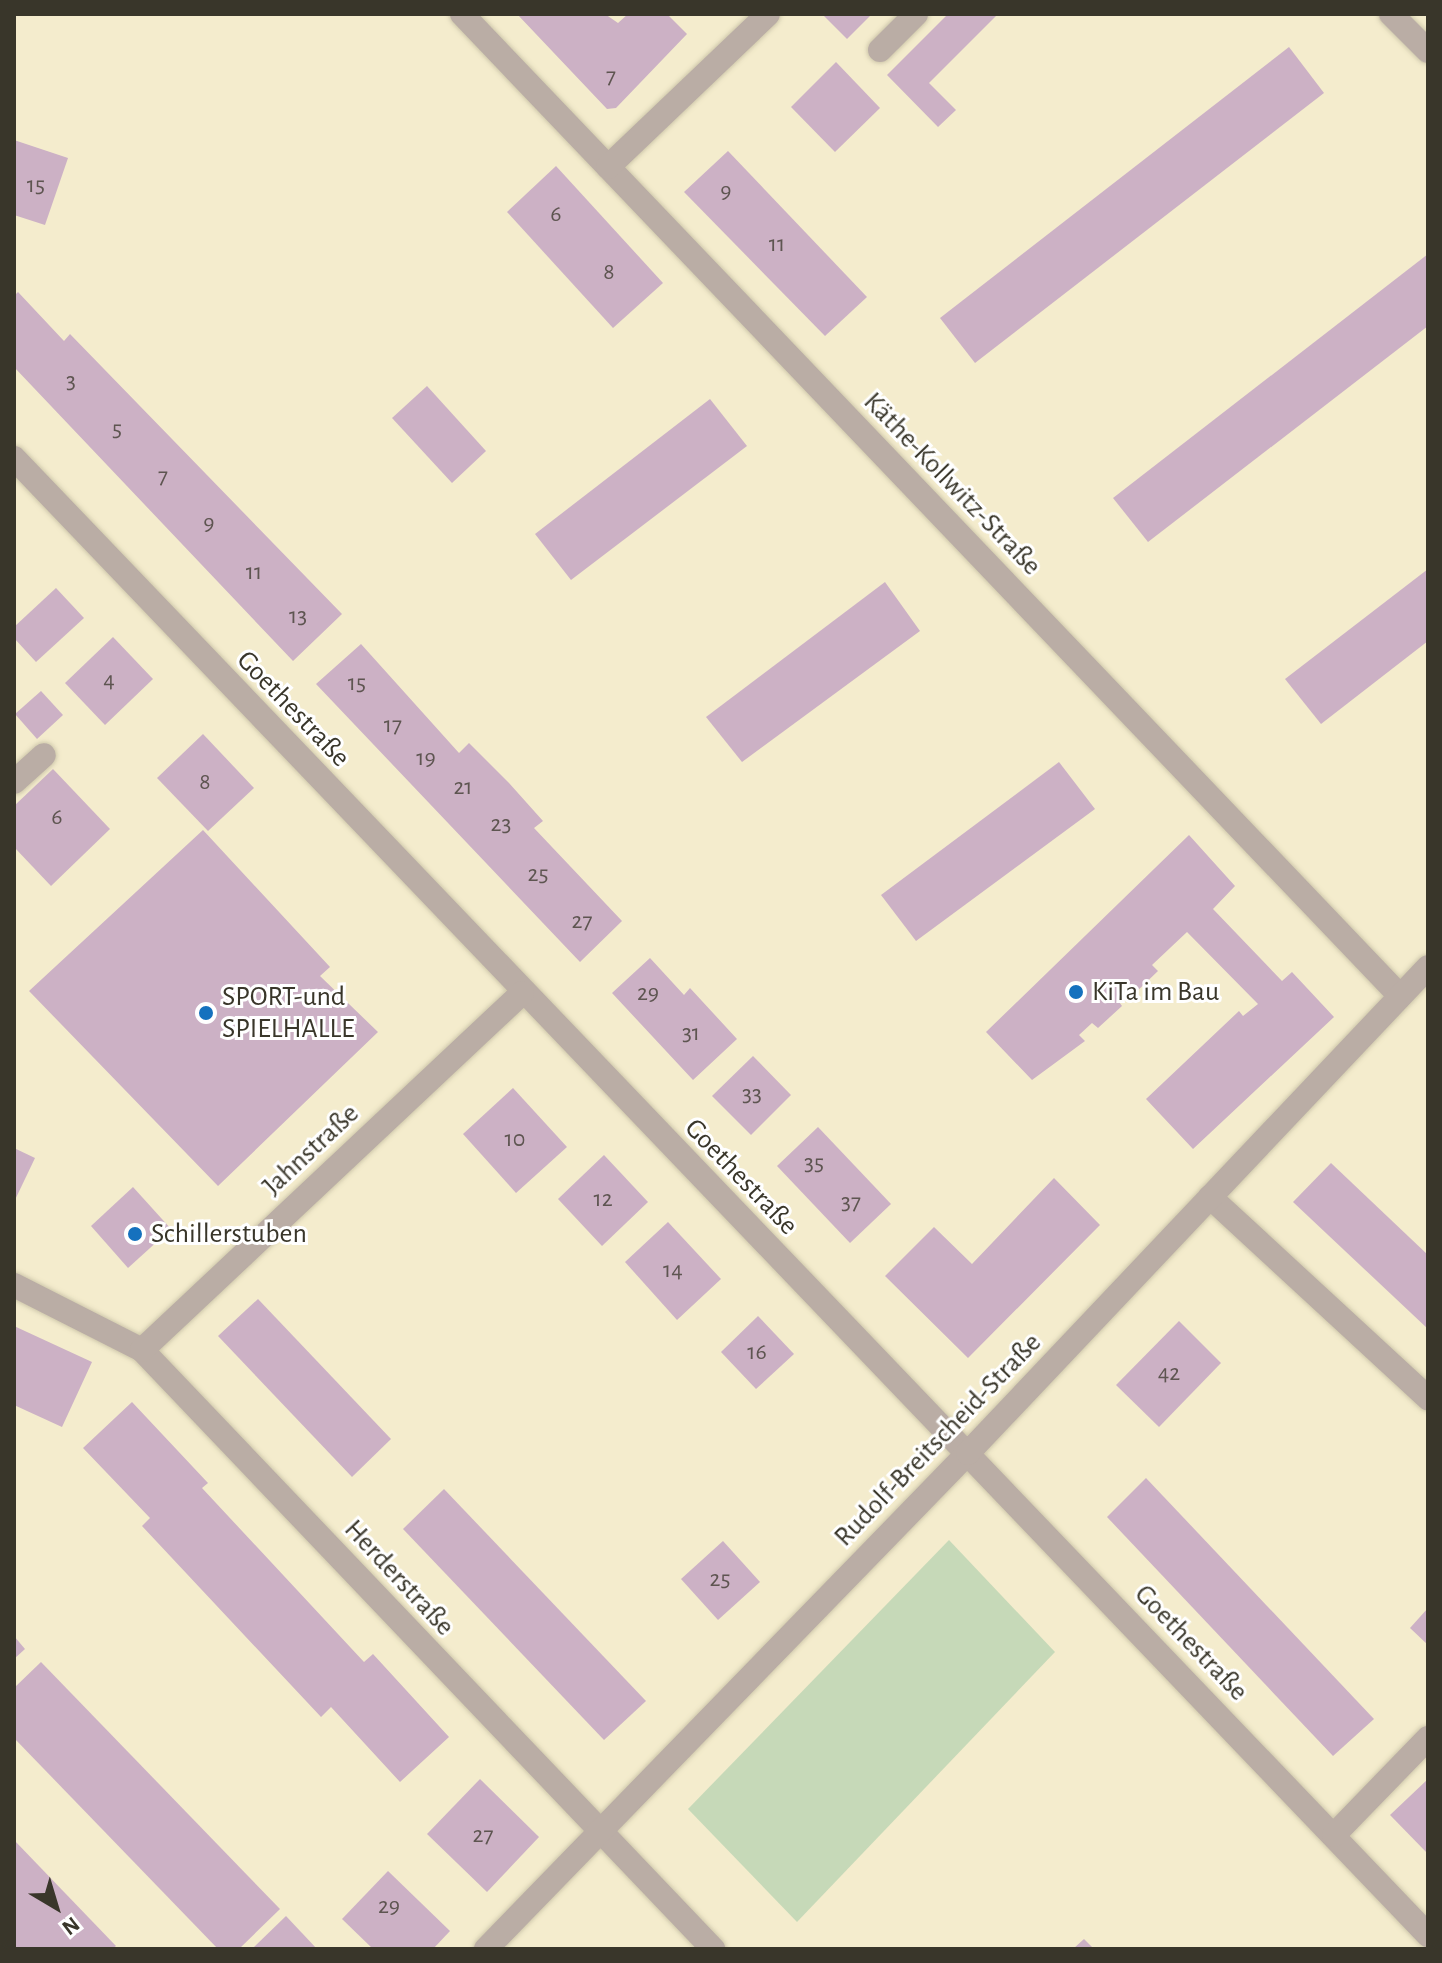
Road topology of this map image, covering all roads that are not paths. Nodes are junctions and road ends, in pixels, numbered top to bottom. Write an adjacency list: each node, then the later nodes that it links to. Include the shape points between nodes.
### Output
1 (462, 14): 7 (street, Käthe-Kollwitz-Straße)
2 (768, 14): 7 (street)
3 (916, 14): 5 (street)
4 (1391, 14): 6 (street)
5 (880, 50)
6 (1428, 51)
7 (608, 167): 13 (street, Käthe-Kollwitz-Straße)
8 (14, 458): 12 (street, Goethestraße)
9 (44, 755): 10 (street)
10 (14, 782)
11 (1428, 967): 13 (street, Rudolf-Breitscheid-Straße)
12 (522, 993): 16 (street, Jahnstraße); 18 (street, Goethestraße)
13 (1400, 996): 14 (street, Rudolf-Breitscheid-Straße)
14 (1210, 1197): 17 (street); 18 (street, Rudolf-Breitscheid-Straße)
15 (14, 1285): 16 (street, Herderstraße)
16 (142, 1350): 20 (street, Herderstraße)
17 (1428, 1398)
18 (968, 1453): 20 (street, Rudolf-Breitscheid-Straße); 21 (street, Goethestraße)
19 (1428, 1738): 21 (street)
20 (601, 1834): 23 (street, Rudolf-Breitscheid-Straße); 24 (street, Herderstraße)
21 (1334, 1835): 22 (street, Goethestraße)
22 (1428, 1935)
23 (486, 1949)
24 (713, 1949)

